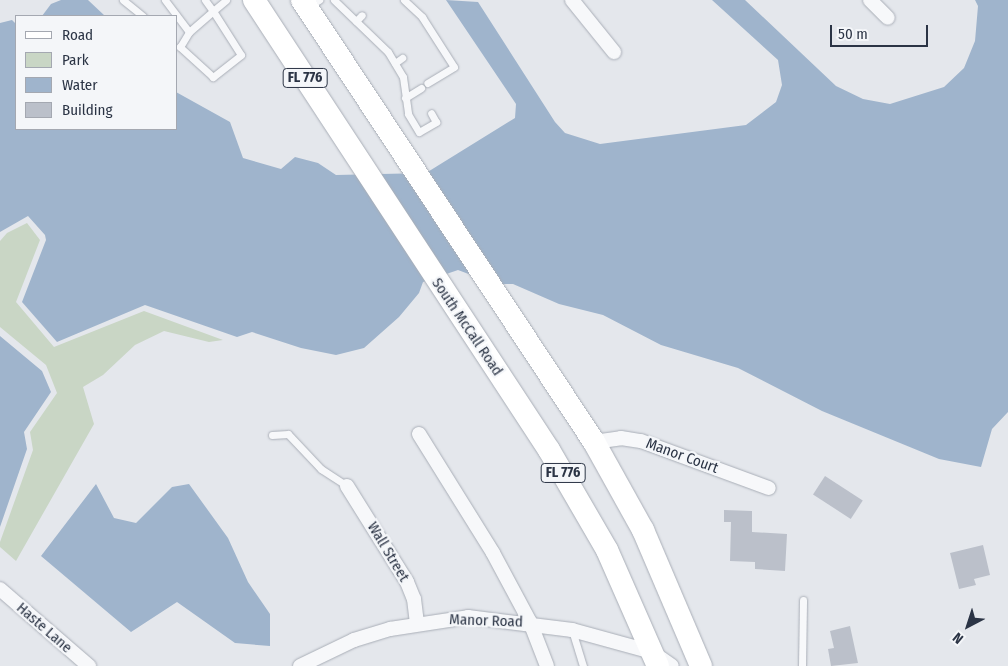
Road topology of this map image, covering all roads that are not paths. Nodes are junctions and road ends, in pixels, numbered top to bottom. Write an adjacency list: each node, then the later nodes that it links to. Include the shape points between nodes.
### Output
1 (123, 0): 12 (lane)
2 (164, 0): 13 (lane)
3 (205, 0): 11 (lane)
4 (226, 0): 11 (lane)
5 (254, 0): 35 (main road, South McCall Road / FL 776, via 558,463 606,550)
6 (334, 0): 17 (lane)
7 (404, 0): 23 (lane, via 422,17 432,39 454,67)
8 (572, 0): 20 (street)
9 (870, 0): 16 (street)
10 (309, 3): 27 (main road, FL 776, via 493,294)
11 (213, 11): 18 (lane); 19 (lane, via 241,56 213,77)
12 (142, 15)
13 (176, 15)
14 (362, 15): 17 (lane)
15 (178, 18): 18 (lane)
16 (888, 18)
17 (356, 21): 22 (lane)
18 (189, 32): 19 (lane)
19 (178, 46)
20 (614, 52)
21 (402, 58): 22 (lane)
22 (395, 63): 23 (lane, via 403,77)
23 (405, 98): 24 (lane, via 408,114 419,132 436,122)
24 (431, 113)
25 (419, 434): 33 (street, via 493,553)
26 (272, 435): 28 (lane, via 288,434 321,469)
27 (594, 442): 29 (street, Manor Court, via 621,438 640,441); 41 (main road, FL 776, via 643,530)
28 (347, 486): 32 (street, Wall Street, via 407,582 414,599)
29 (769, 488)
30 (0, 590): 36 (street, Haste Lane)
31 (803, 600): 42 (lane)
32 (417, 622): 33 (street, Manor Road, via 468,617); 37 (street, Manor Road, via 354,640)
33 (530, 622): 34 (street, Manor Road); 38 (street)
34 (572, 630): 35 (street, Manor Road); 39 (lane)
35 (655, 659): 40 (street, Manor Road)
36 (89, 666)
37 (300, 666)
38 (547, 666)
39 (583, 666)
40 (672, 666)
41 (701, 666)
42 (802, 666)

